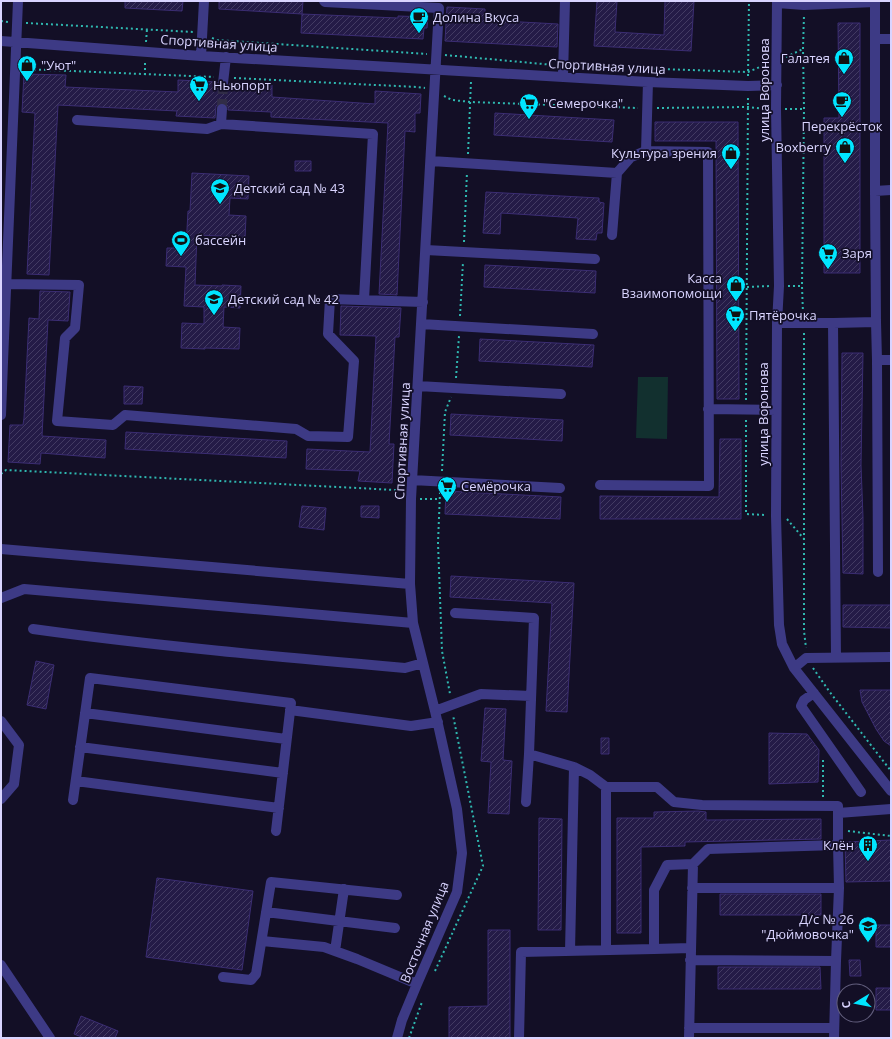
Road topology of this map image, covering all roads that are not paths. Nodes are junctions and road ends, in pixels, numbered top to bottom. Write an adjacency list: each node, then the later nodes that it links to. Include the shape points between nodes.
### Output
1 (18, 1): 9 (street)
2 (204, 1): 10 (street)
3 (324, 1): 12 (street, via 439,8)
4 (566, 1): 13 (street)
5 (777, 2): 6 (street, via 804,5 875,2); 16 (street, улица Воронова)
6 (875, 39): 7 (street); 24 (street)
7 (891, 39)
8 (1, 41): 9 (street, Спортивная улица)
9 (17, 42): 10 (street, Спортивная улица); 28 (street)
10 (202, 56): 11 (street, Спортивная улица)
11 (226, 57): 12 (street, Спортивная улица); 14 (street)
12 (436, 69): 13 (street, Спортивная улица); 21 (street, Спортивная улица)
13 (563, 76): 15 (street, Спортивная улица)
14 (224, 80)
15 (648, 82): 16 (street, Спортивная улица); 20 (street)
16 (777, 85): 31 (street, улица Воронова)
17 (222, 109): 19 (street)
18 (77, 120): 19 (street, via 207,129)
19 (221, 124): 29 (street, via 373,134)
20 (646, 151): 22 (street, via 631,157); 41 (street, via 708,152)
21 (431, 161): 22 (street); 26 (street, Спортивная улица)
22 (617, 173): 25 (street)
23 (891, 190): 24 (street)
24 (875, 191): 32 (street)
25 (612, 235)
26 (426, 250): 27 (street); 30 (street, Спортивная улица)
27 (595, 259)
28 (4, 289): 29 (street, via 78,285 75,328 65,338 57,421 113,425 126,415 296,428 308,436 348,437 354,361 328,334 330,298); 38 (street)
29 (364, 300): 30 (street)
30 (422, 302): 34 (street, Спортивная улица)
31 (777, 322): 33 (street); 42 (street, улица Воронова)
32 (876, 322): 33 (street); 36 (street)
33 (833, 323): 55 (street)
34 (421, 324): 35 (street); 39 (street, Спортивная улица)
35 (593, 334)
36 (876, 360): 37 (street); 48 (street)
37 (891, 360)
38 (2, 362): 43 (street)
39 (418, 386): 40 (street); 44 (street, Спортивная улица)
40 (561, 394)
41 (708, 409): 42 (street); 45 (street, via 709,486)
42 (776, 410): 57 (street, улица Воронова, via 779,625 782,644)
43 (1, 415)
44 (412, 480): 46 (street); 49 (street, Спортивная улица)
45 (600, 485)
46 (560, 488)
47 (1, 549): 49 (street)
48 (878, 572)
49 (410, 584): 52 (street, Спортивная улица)
50 (1, 598): 52 (street, via 24,589)
51 (455, 613): 59 (street, via 534,618)
52 (413, 623): 56 (street, Спортивная улица)
53 (33, 629): 56 (street, via 299,659 404,668)
54 (891, 657): 55 (street)
55 (836, 658): 57 (street, via 806,658)
56 (423, 663): 61 (street, Спортивная улица)
57 (794, 668): 58 (street, улица Воронова)
58 (814, 693): 72 (street, улица Воронова); 73 (street, via 804,700 801,706)
59 (531, 696): 61 (street, via 481,694); 67 (street)
60 (290, 710): 62 (street, via 290,703 90,678); 64 (street, via 411,726); 65 (street)
61 (435, 711): 64 (street, Спортивная улица)
62 (85, 713): 65 (street); 66 (street)
63 (1, 722): 74 (street, via 19,745 14,784)
64 (438, 722): 79 (street, Спортивная улица)
65 (286, 739): 69 (street)
66 (80, 747): 69 (street); 70 (street)
67 (528, 754): 68 (street); 76 (street)
68 (574, 767): 71 (street); 96 (street)
69 (283, 773): 77 (street)
70 (76, 781): 75 (street); 77 (street)
71 (606, 787): 80 (street, via 657,787 674,802 702,805 838,806); 94 (street)
72 (891, 791)
73 (861, 792)
74 (1, 799)
75 (73, 800)
76 (526, 802)
77 (279, 808): 81 (street)
78 (891, 808): 80 (street)
79 (457, 809): 101 (street, Восточная улица, via 462,853 457,892)
80 (838, 813): 82 (street)
81 (276, 831)
82 (838, 845): 83 (street, via 708,850); 85 (street)
83 (692, 864): 84 (street); 93 (street, via 667,865 654,890)
84 (692, 888): 85 (street); 92 (street)
85 (839, 888): 98 (street)
86 (344, 889): 87 (street); 88 (street, via 271,882); 89 (street)
87 (397, 895)
88 (266, 912): 89 (street); 91 (street)
89 (339, 921): 90 (street); 95 (street)
90 (395, 928)
91 (262, 941): 95 (street, via 324,947); 100 (street, via 256,974 251,980)
92 (691, 948): 93 (street); 97 (street)
93 (654, 949): 94 (street)
94 (606, 950): 96 (street)
95 (335, 951): 101 (street)
96 (570, 951): 106 (street, via 521,952)
97 (690, 960): 98 (street); 102 (street)
98 (836, 961): 103 (street)
99 (1, 965): 104 (street)
100 (223, 977)
101 (417, 984): 105 (street, Восточная улица)
102 (689, 1033): 103 (street)
103 (834, 1033)
104 (50, 1038)
105 (397, 1038)
106 (519, 1038)

